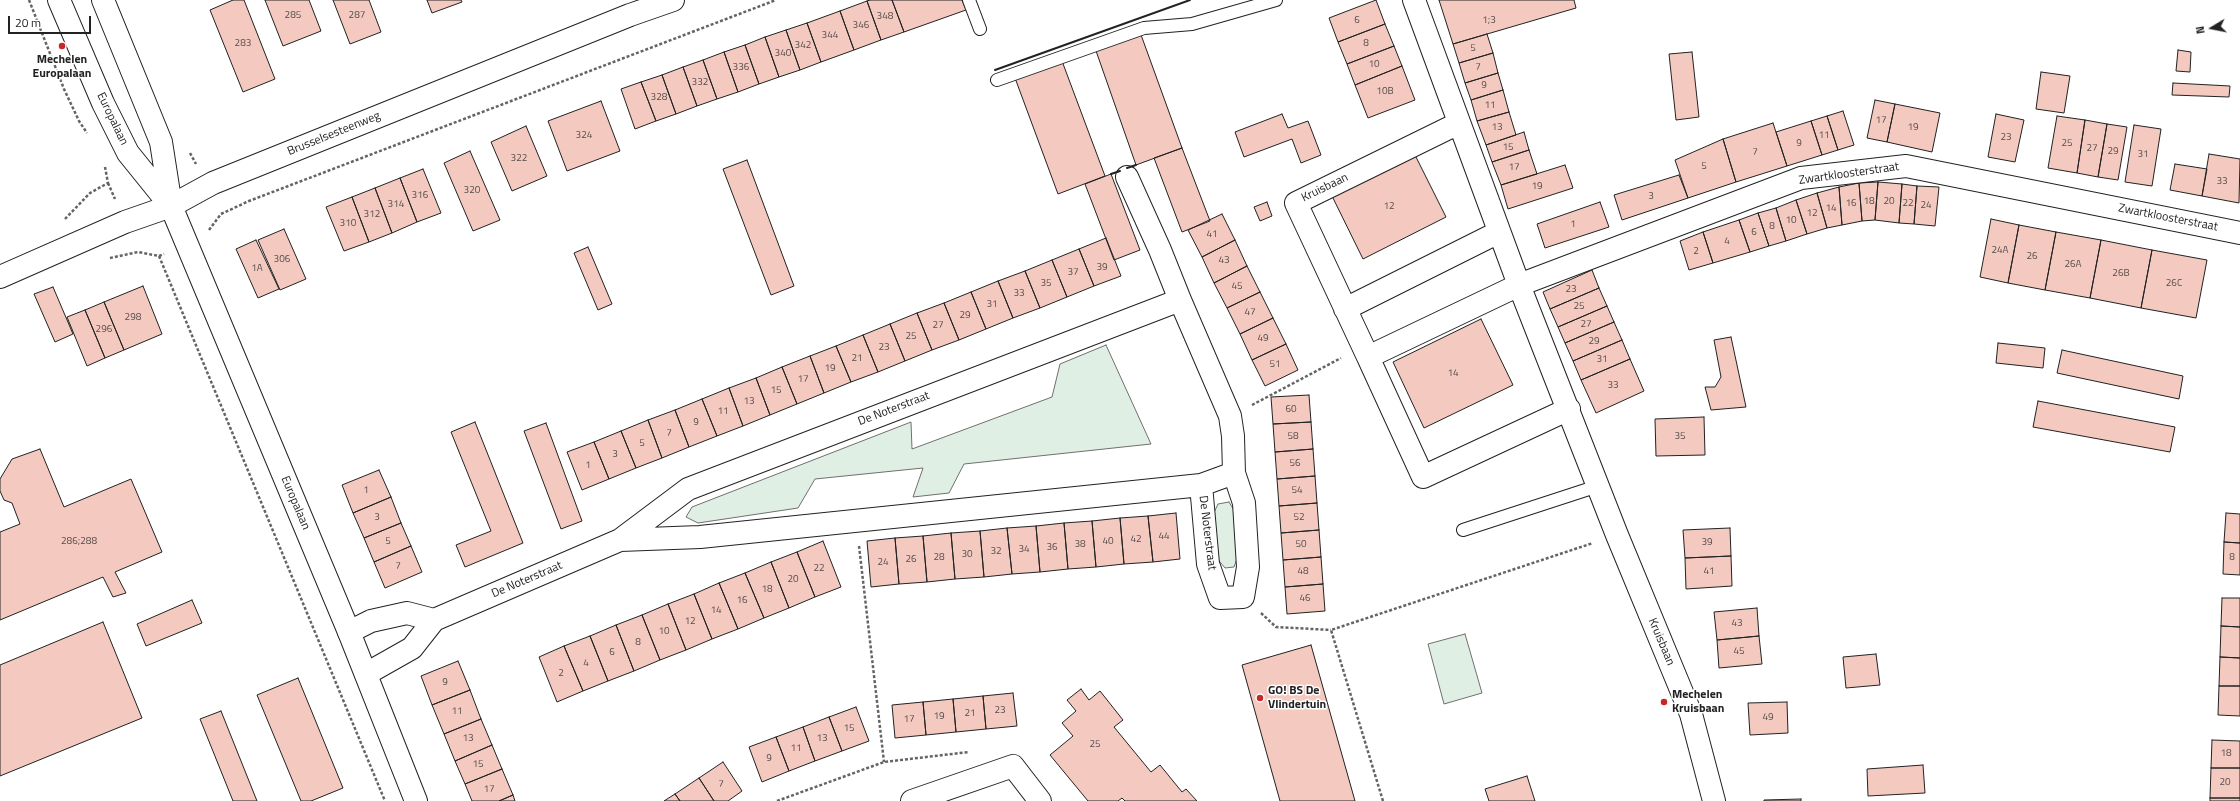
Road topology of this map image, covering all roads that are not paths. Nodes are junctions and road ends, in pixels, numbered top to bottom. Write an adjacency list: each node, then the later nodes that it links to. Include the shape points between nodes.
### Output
1 (59, 0): 11 (street, Europalaan, via 103,103 128,153)
2 (102, 0): 11 (street, Europalaan, via 161,142)
3 (673, 0): 11 (street, Brusselsesteenweg, via 622,18 204,186)
4 (970, 0): 7 (lane)
5 (1276, 0): 8 (lane, via 1192,24 1144,28)
6 (1414, 0): 9 (street, Kruisbaan)
7 (980, 29)
8 (996, 80)
9 (1459, 123): 12 (street, Kruisbaan); 17 (street, Kruisbaan, via 1296,203)
10 (1127, 177): 16 (street)
11 (171, 206): 14 (street, Brusselsesteenweg, via 125,222); 26 (street, Europalaan)
12 (1499, 232): 15 (street, Kruisbaan); 17 (street)
13 (2240, 233): 15 (street, Zwartkloosterstraat, via 1906,166 1801,178)
14 (0, 277)
15 (1519, 285): 18 (street); 19 (street, Kruisbaan)
16 (1180, 300): 20 (street, via 1230,416); 24 (street, De Noterstraat, via 688,489)
17 (1345, 309): 18 (street, Kruisbaan)
18 (1365, 352): 19 (street, Kruisbaan, via 1422,477)
19 (1569, 409): 22 (street, Kruisbaan)
20 (1234, 473): 21 (street, De Noterstraat); 21 (street, De Noterstraat, via 1244,502 1248,567 1243,597 1220,598 1208,564)
21 (1201, 485): 24 (street, De Noterstraat, via 700,537)
22 (1598, 486): 23 (lane); 31 (street, Kruisbaan, via 1692,714)
23 (1463, 530)
24 (620, 540): 25 (street, De Noterstraat)
25 (434, 620): 26 (street, via 407,613 371,620); 27 (street, De Noterstraat, via 412,648)
26 (349, 632): 27 (street, Europalaan)
27 (366, 674): 28 (street, Europalaan)
28 (416, 801)
29 (912, 801): 30 (street, via 1013,766)
30 (1040, 801)
31 (1714, 801)

